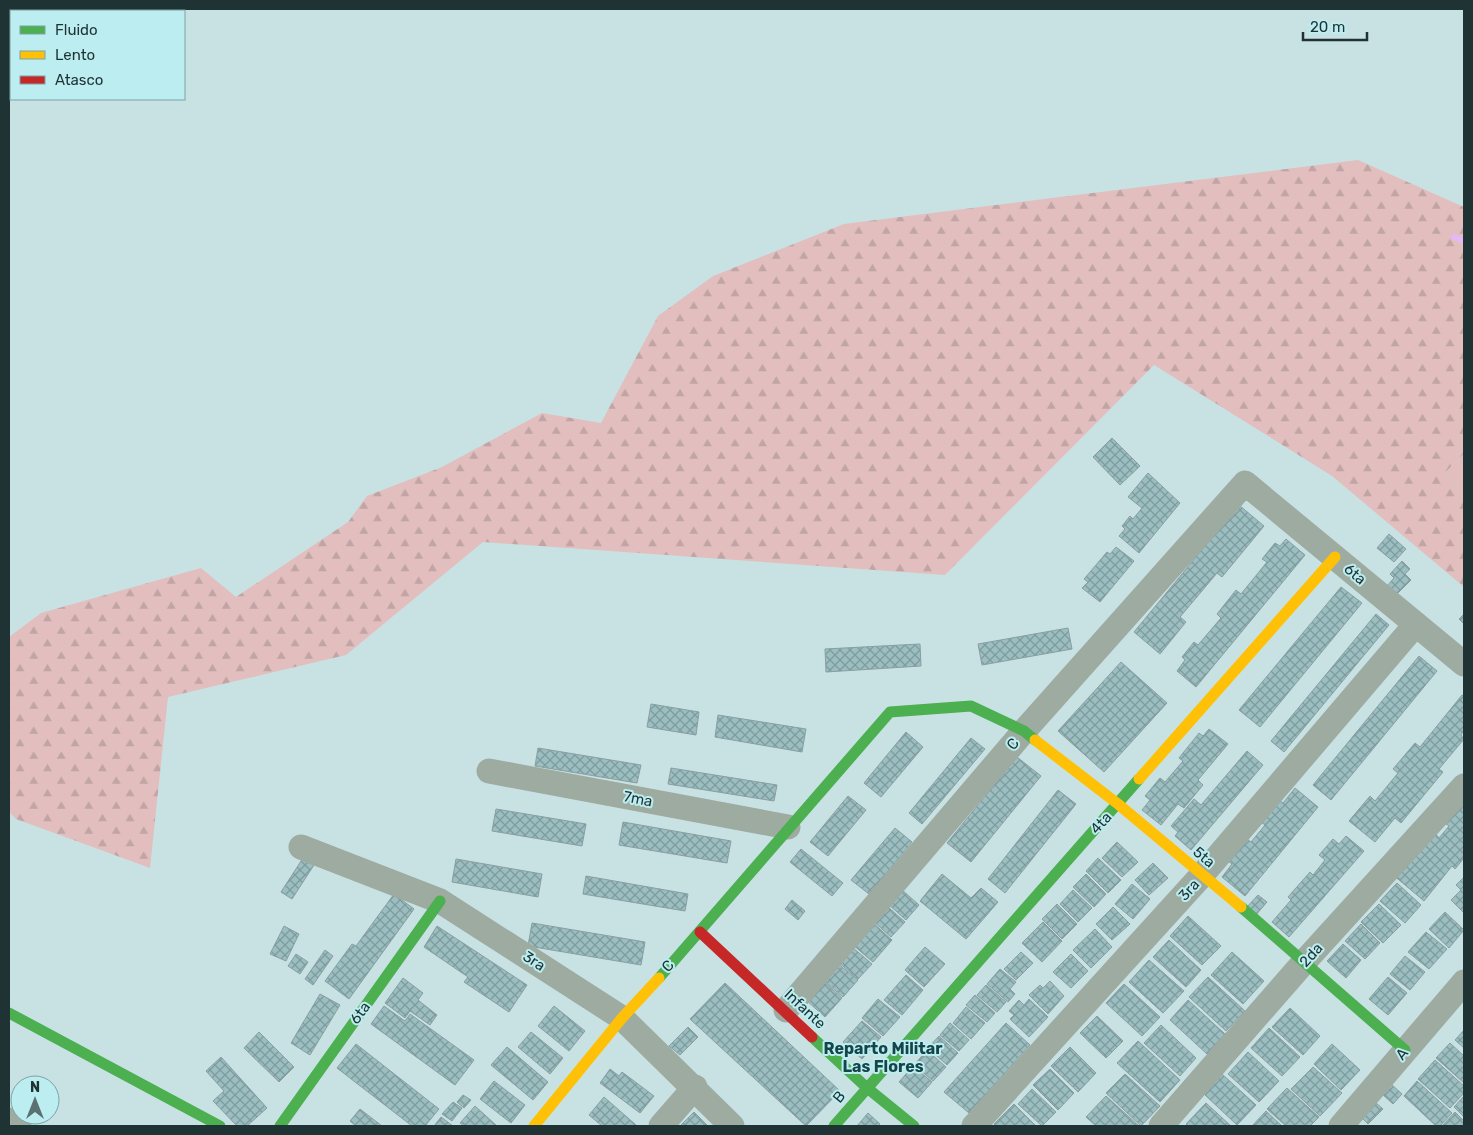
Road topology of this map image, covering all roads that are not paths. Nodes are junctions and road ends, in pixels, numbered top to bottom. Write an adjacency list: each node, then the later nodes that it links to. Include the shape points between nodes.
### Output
1 (1245, 482): 2 (street, 6ta); 6 (street, C)
2 (1335, 558): 3 (street, 6ta); 9 (street, 4ta)
3 (1416, 624): 4 (street, 6ta); 12 (street, 3ra)
4 (1464, 664)
5 (972, 706): 6 (street, 5ta); 10 (street, C, via 890,712)
6 (1024, 731): 9 (street, 5ta); 17 (street, C)
7 (489, 771): 10 (street, 7ma)
8 (1464, 786): 15 (street, 2da)
9 (1118, 804): 12 (street, 5ta); 22 (street, 4ta)
10 (788, 827): 14 (street, C)
11 (302, 847): 13 (street, 3ra)
12 (1202, 875): 15 (street, 5ta); 32 (street, 3ra)
13 (440, 901): 19 (street, 3ra); 24 (street, 6ta)
14 (700, 932): 17 (street, Infante); 19 (street, C)
15 (1305, 962): 20 (street, 5ta); 33 (street, 2da)
16 (1464, 982): 20 (street, A)
17 (786, 1010): 22 (street, Infante)
18 (9, 1013): 26 (street)
19 (622, 1018): 21 (street, 3ra); 27 (street, C)
20 (1405, 1050): 34 (street, A)
21 (694, 1087): 28 (street); 29 (street, 3ra)
22 (866, 1087): 30 (street, B); 31 (street, Infante)
23 (9, 1120): 25 (street)
24 (278, 1125)
25 (19, 1126)
26 (220, 1126)
27 (534, 1126)
28 (661, 1126)
29 (732, 1126)
30 (834, 1126)
31 (914, 1126)
32 (974, 1126)
33 (1161, 1126)
34 (1341, 1126)

